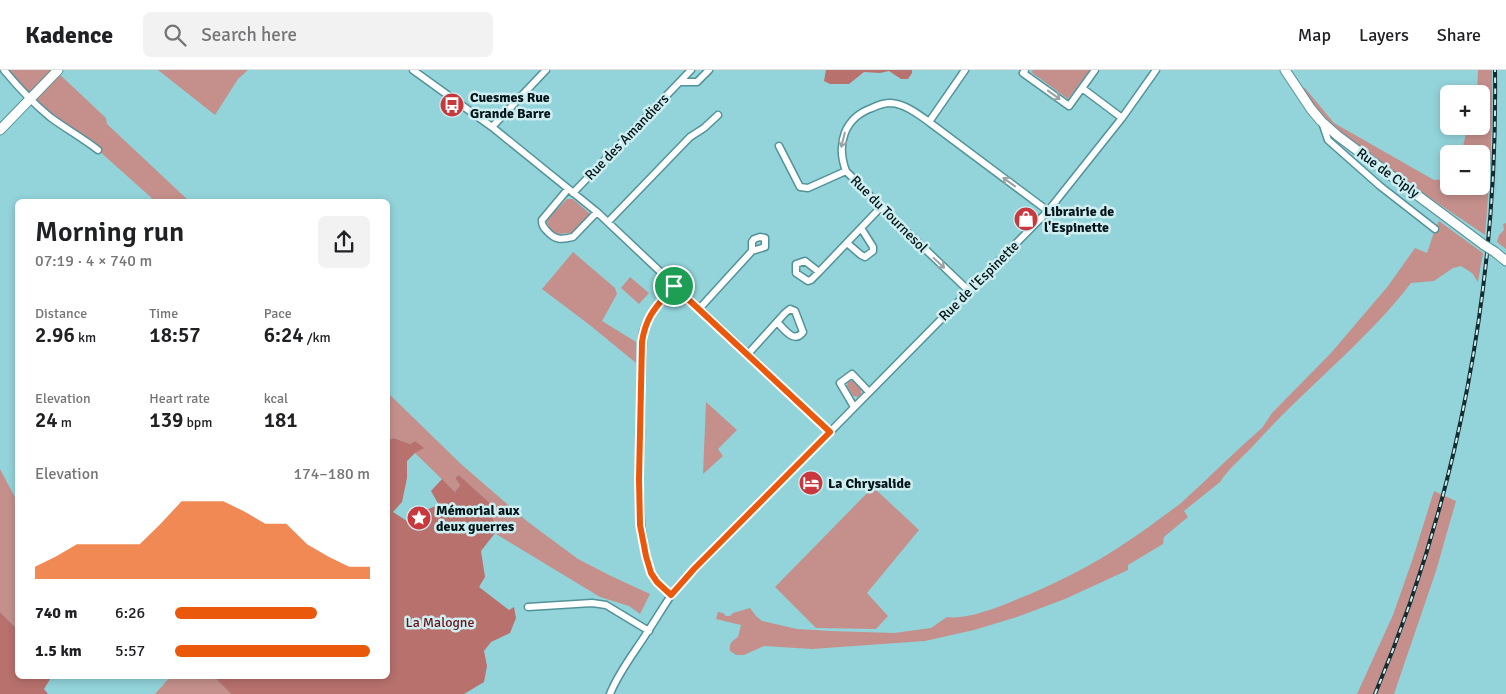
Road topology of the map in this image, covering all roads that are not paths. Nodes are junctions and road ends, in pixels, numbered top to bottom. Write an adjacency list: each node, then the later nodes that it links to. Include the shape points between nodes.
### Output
1 (4, 70): 14 (street)
2 (58, 70): 14 (street)
3 (412, 70): 19 (street)
4 (546, 70): 19 (street)
5 (691, 70): 12 (street, Rue des Amandiers)
6 (709, 70): 12 (street, Rue des Amandiers, via 697,82)
7 (965, 70): 18 (street)
8 (1025, 70): 13 (street, one-way to 13, via 1023,73 1069,106)
9 (1095, 70): 13 (street)
10 (1156, 70): 16 (street, Rue de l'Espinette)
11 (1285, 70): 17 (street, Rue de Ciply)
12 (680, 82): 24 (street, Rue des Amandiers)
13 (1082, 88): 16 (street)
14 (30, 99): 20 (street); 22 (street)
15 (718, 115): 28 (street, via 690,137)
16 (1122, 118): 26 (street, Rue de l'Espinette)
17 (1321, 121): 30 (street, via 1328,140); 33 (street, Rue de Ciply, bridge)
18 (929, 122): 23 (street, Rue du Tournesol, one-way to 23, via 902,106 890,103 863,111 855,116 843,135 841,148); 26 (street, Rue du Tournesol, one-way to 18)
19 (492, 127): 24 (street)
20 (0, 130)
21 (779, 146): 23 (street, via 800,187 808,188)
22 (98, 150)
23 (846, 171): 25 (street, Rue du Tournesol)
24 (571, 191): 27 (street); 27 (street, Rue des Amandiers, via 542,220 543,227 552,236 573,237)
25 (881, 207): 29 (street); 36 (street, Rue du Tournesol, one-way to 36)
26 (1048, 211): 36 (street, Rue de l'Espinette)
27 (597, 212): 28 (street)
28 (608, 222): 35 (street)
29 (861, 228): 31 (street); 31 (street, via 873,247 868,256 861,256)
30 (1435, 229)
31 (847, 242): 34 (street)
32 (752, 251): 37 (street)
33 (1506, 261)
34 (819, 272)
35 (674, 286): 37 (street); 43 (street, via 652,311 643,332 639,479 640,525 648,565 657,582)
36 (969, 291): 40 (street, Rue de l'Espinette)
37 (699, 309): 39 (street)
38 (777, 322): 38 (street, via 792,336 802,335 803,330 793,310 790,309); 39 (street)
39 (747, 355): 42 (street)
40 (869, 392): 41 (street, Rue de l'Espinette); 41 (street, via 852,374 840,383)
41 (854, 407): 42 (street, Rue de l'Espinette)
42 (830, 432): 43 (street, Rue de l'Espinette)
43 (671, 595): 45 (street, Rue de l'Espinette)
44 (528, 607): 45 (street, via 606,605)
45 (649, 631): 46 (street, Rue de l'Espinette, via 616,678)
46 (610, 694)

